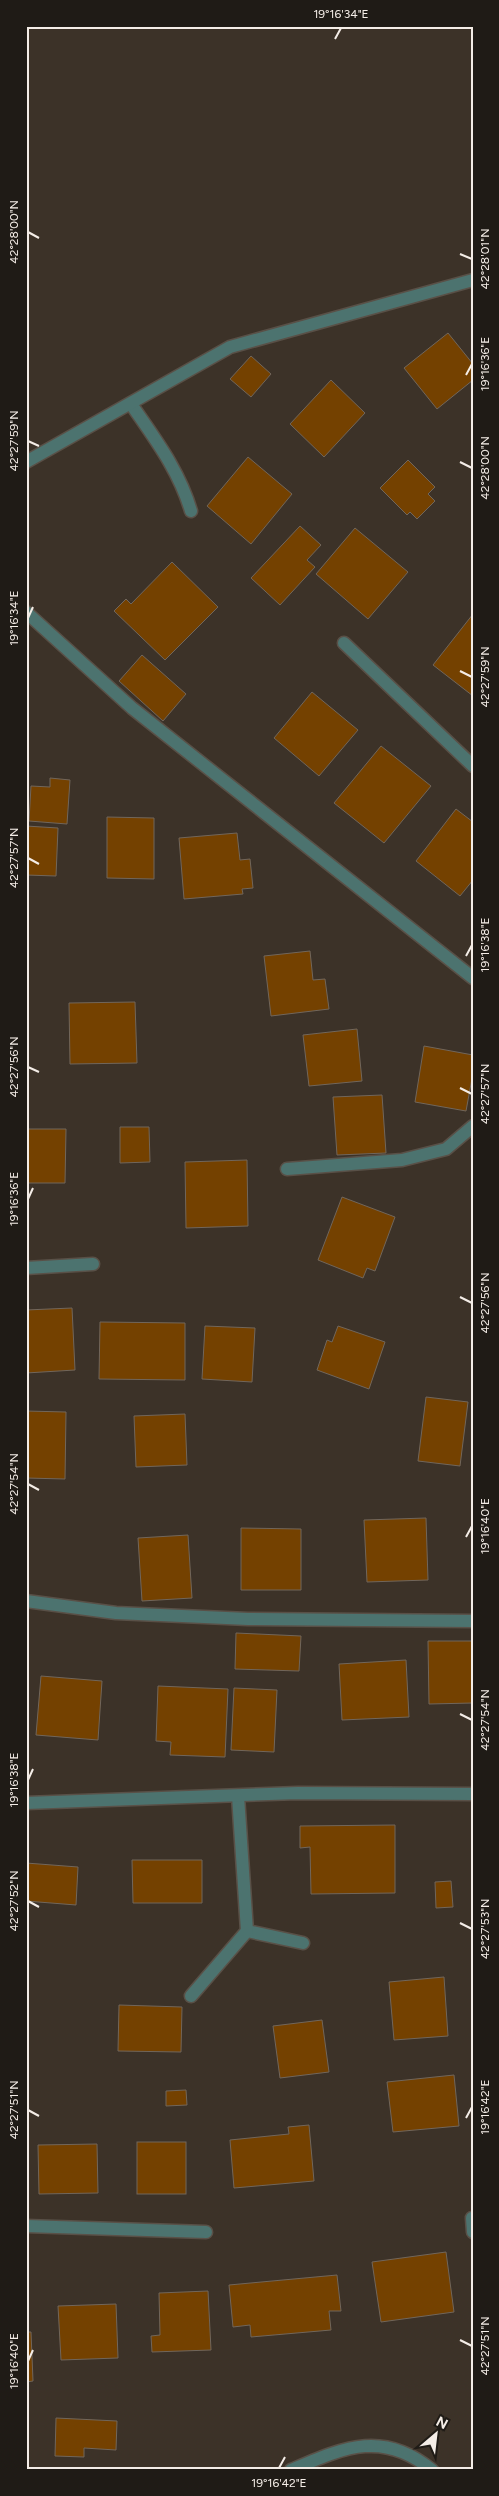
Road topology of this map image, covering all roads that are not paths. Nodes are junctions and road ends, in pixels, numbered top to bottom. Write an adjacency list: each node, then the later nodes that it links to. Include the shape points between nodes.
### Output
1 (473, 280): 2 (street, via 230,347)
2 (131, 404): 3 (street); 4 (street, via 172,466 183,486)
3 (26, 462)
4 (191, 512)
5 (26, 612): 8 (street, via 132,708)
6 (344, 643): 7 (street)
7 (473, 766)
8 (473, 978)
9 (473, 1126): 10 (street, via 446,1149 402,1160)
10 (288, 1169)
11 (94, 1264): 12 (street)
12 (26, 1268)
13 (26, 1600): 14 (street, via 116,1613 238,1619)
14 (473, 1621)
15 (473, 1794): 16 (street)
16 (238, 1796): 17 (street); 18 (street)
17 (26, 1803)
18 (247, 1931): 19 (street); 20 (street)
19 (303, 1943)
20 (192, 1996)
21 (472, 2218): 24 (street)
22 (26, 2226): 23 (street)
23 (206, 2232)
24 (473, 2232)
25 (291, 2470): 26 (street, via 342,2449 366,2445 389,2448 417,2458)
26 (432, 2470)

